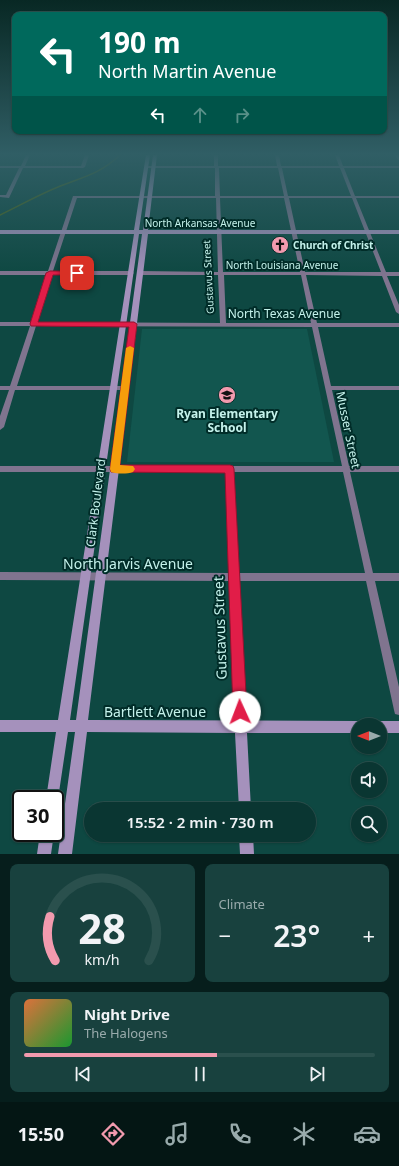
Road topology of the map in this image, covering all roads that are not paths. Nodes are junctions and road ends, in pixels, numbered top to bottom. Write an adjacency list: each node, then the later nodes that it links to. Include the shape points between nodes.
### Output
1 (143, 197): 2 (street); 8 (street, via 75,197); 9 (main road, Clark Boulevard)
2 (150, 197): 3 (street); 9 (main road, Clark Boulevard)
3 (218, 197): 4 (street); 10 (street, Gustavus Street)
4 (286, 197): 5 (street); 11 (street, Musser Street)
5 (354, 197): 6 (street); 12 (street)
6 (399, 197)
7 (0, 232): 8 (main road, North Arkansas Avenue)
8 (63, 232): 9 (main road, North Arkansas Avenue); 15 (street)
9 (142, 232): 10 (main road, North Arkansas Avenue); 16 (main road, Clark Boulevard)
10 (219, 232): 11 (main road, North Arkansas Avenue); 17 (street, Gustavus Street)
11 (293, 232): 12 (main road, North Arkansas Avenue); 18 (street, Musser Street)
12 (368, 232): 13 (main road, North Arkansas Avenue); 19 (street)
13 (399, 232)
14 (0, 273): 15 (street, North Louisiana Avenue)
15 (50, 273): 16 (street, North Louisiana Avenue); 23 (street)
16 (136, 273): 17 (street, North Louisiana Avenue); 24 (main road, Clark Boulevard)
17 (221, 274): 18 (street, North Louisiana Avenue); 25 (street, Gustavus Street)
18 (303, 274): 19 (street, North Louisiana Avenue); 26 (street, Musser Street)
19 (384, 274): 20 (street, North Louisiana Avenue); 21 (street)
20 (399, 274)
21 (399, 312)
22 (0, 324): 23 (street, North Texas Avenue)
23 (33, 324): 24 (street, North Texas Avenue); 29 (street)
24 (128, 324): 25 (street, North Texas Avenue); 30 (main road, Clark Boulevard); 31 (main road, Clark Boulevard)
25 (224, 324): 26 (street, North Texas Avenue)
26 (314, 325): 27 (street, North Texas Avenue); 32 (street, Musser Street)
27 (399, 325)
28 (0, 388): 29 (street)
29 (13, 388): 30 (street); 34 (street)
30 (114, 388): 31 (street); 36 (main road, Clark Boulevard)
31 (125, 388): 37 (main road, Clark Boulevard)
32 (328, 388): 33 (street); 39 (street, Musser Street)
33 (399, 388)
34 (0, 427)
35 (0, 469): 36 (street)
36 (102, 469): 37 (street); 42 (main road, Clark Boulevard)
37 (115, 469): 38 (street); 43 (main road, Clark Boulevard)
38 (230, 469): 39 (street); 44 (street, Gustavus Street)
39 (346, 469): 40 (street); 45 (street, Musser Street)
40 (399, 469)
41 (0, 576): 42 (street, North Jarvis Avenue)
42 (86, 576): 43 (street, North Jarvis Avenue); 49 (main road, Clark Boulevard)
43 (101, 576): 44 (street, North Jarvis Avenue); 51 (main road, Clark Boulevard)
44 (234, 577): 45 (street, North Jarvis Avenue); 50 (street, Gustavus Street)
45 (370, 577): 46 (street, North Jarvis Avenue); 47 (street, Musser Street)
46 (399, 577)
47 (399, 710)
48 (0, 726): 49 (main road, Bartlett Avenue)
49 (63, 726): 51 (main road, Bartlett Avenue); 55 (main road, Clark Boulevard)
50 (241, 726): 51 (main road, Bartlett Avenue); 52 (main road, Bartlett Avenue); 56 (main road, Gustavus Street)
51 (81, 727): 60 (main road, Clark Boulevard)
52 (351, 727)
53 (387, 727): 54 (main road)
54 (399, 727)
55 (53, 790)
56 (244, 802)
57 (46, 842): 59 (main road)
58 (246, 842): 61 (main road)
59 (44, 854)
60 (65, 854)
61 (247, 854)

